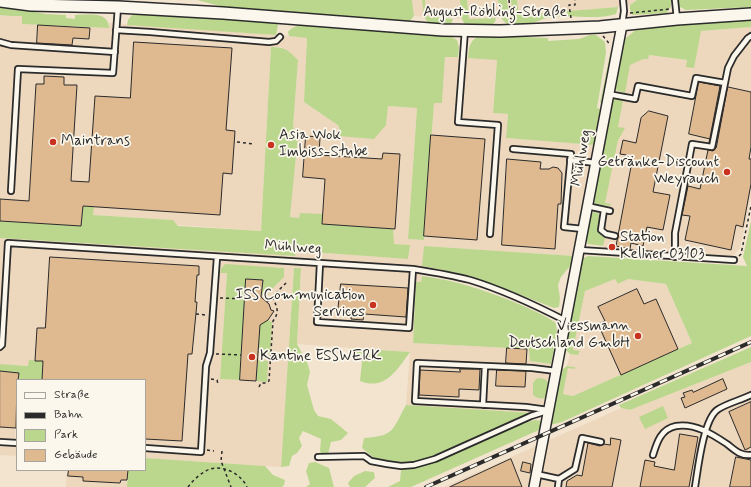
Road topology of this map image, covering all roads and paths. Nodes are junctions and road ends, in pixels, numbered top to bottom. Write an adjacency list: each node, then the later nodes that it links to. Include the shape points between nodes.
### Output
1 (509, 0): 13 (path)
2 (574, 0): 8 (path, via 575,5 569,5 570,18)
3 (623, 0): 10 (lane)
4 (675, 0): 9 (lane)
5 (0, 1): 6 (street, August-Röbling-Straße, via 31,5)
6 (118, 3): 11 (lane); 12 (street, August-Röbling-Straße)
7 (751, 14): 9 (street, August-Röbling-Straße)
8 (577, 18)
9 (677, 19): 10 (street, August-Röbling-Straße)
10 (622, 24): 13 (street, August-Röbling-Straße); 19 (street, Mühlweg)
11 (116, 30): 15 (lane, via 261,42 276,41); 17 (lane)
12 (465, 30): 13 (street, August-Röbling-Straße); 31 (lane, via 458,122 498,125)
13 (513, 31)
14 (751, 36): 18 (lane, via 734,56)
15 (280, 38)
16 (0, 42): 17 (lane, via 11,45)
17 (115, 52): 25 (lane, via 113,73 18,69)
18 (725, 82): 19 (lane, via 696,78 692,96 638,86 635,98); 35 (lane, via 712,147 692,144 675,234)
19 (608, 94): 24 (street, Mühlweg)
20 (237, 142): 21 (path)
21 (254, 144)
22 (513, 149): 23 (lane, via 571,154)
23 (570, 160): 24 (lane); 30 (lane, via 564,227)
24 (596, 163): 26 (street, Mühlweg)
25 (11, 191)
26 (588, 206): 28 (lane); 30 (street, Mühlweg)
27 (751, 206): 36 (path, via 741,254)
28 (604, 210): 29 (lane); 32 (lane, via 601,230)
29 (610, 211)
30 (583, 229): 33 (street, Mühlweg)
31 (490, 234)
32 (616, 236)
33 (580, 250): 35 (lane); 46 (street, Mühlweg)
34 (217, 257): 37 (lane, Mühlweg); 41 (lane); 47 (lane, Mühlweg, via 8,243)
35 (675, 257): 36 (lane)
36 (734, 260)
37 (320, 263): 38 (lane, Mühlweg); 38 (lane, via 317,322 409,328)
38 (413, 269): 46 (lane, Mühlweg, via 470,280)
39 (288, 281): 40 (path)
40 (272, 297): 43 (path); 50 (path, via 278,308 273,321)
41 (214, 298): 42 (path); 45 (lane)
42 (245, 299)
43 (267, 302)
44 (196, 314): 45 (path)
45 (213, 315): 48 (lane)
46 (566, 321): 53 (street, Mühlweg)
47 (0, 347)
48 (210, 353): 49 (path); 54 (lane)
49 (241, 355)
50 (270, 357): 51 (path); 56 (path, via 269,381 261,383)
51 (283, 358)
52 (485, 366): 53 (lane); 58 (lane); 58 (lane, via 417,363 415,401)
53 (556, 371): 59 (street, Mühlweg)
54 (205, 379): 55 (path, via 217,380); 64 (lane, via 200,452)
55 (218, 384)
56 (259, 387)
57 (751, 395): 60 (lane, via 717,410)
58 (483, 405): 59 (lane)
59 (548, 410): 68 (lane, via 435,459 414,465 387,464 364,456); 70 (street, Mühlweg)
60 (705, 431): 66 (lane, via 695,426 672,427 664,432 657,442); 67 (lane, via 740,454); 77 (lane)
61 (0, 442): 63 (lane)
62 (601, 442): 71 (lane, via 582,438 575,469)
63 (16, 443)
64 (146, 448)
65 (222, 451): 69 (path, via 220,462)
66 (653, 455)
67 (751, 455)
68 (318, 457)
69 (223, 469): 72 (path, via 210,469); 73 (path); 74 (path, via 237,475)
70 (536, 474): 71 (lane); 75 (street, Mühlweg)
71 (559, 479): 76 (lane)
72 (188, 487)
73 (231, 487)
74 (247, 487)
75 (534, 487)
76 (558, 487)
77 (695, 487)

